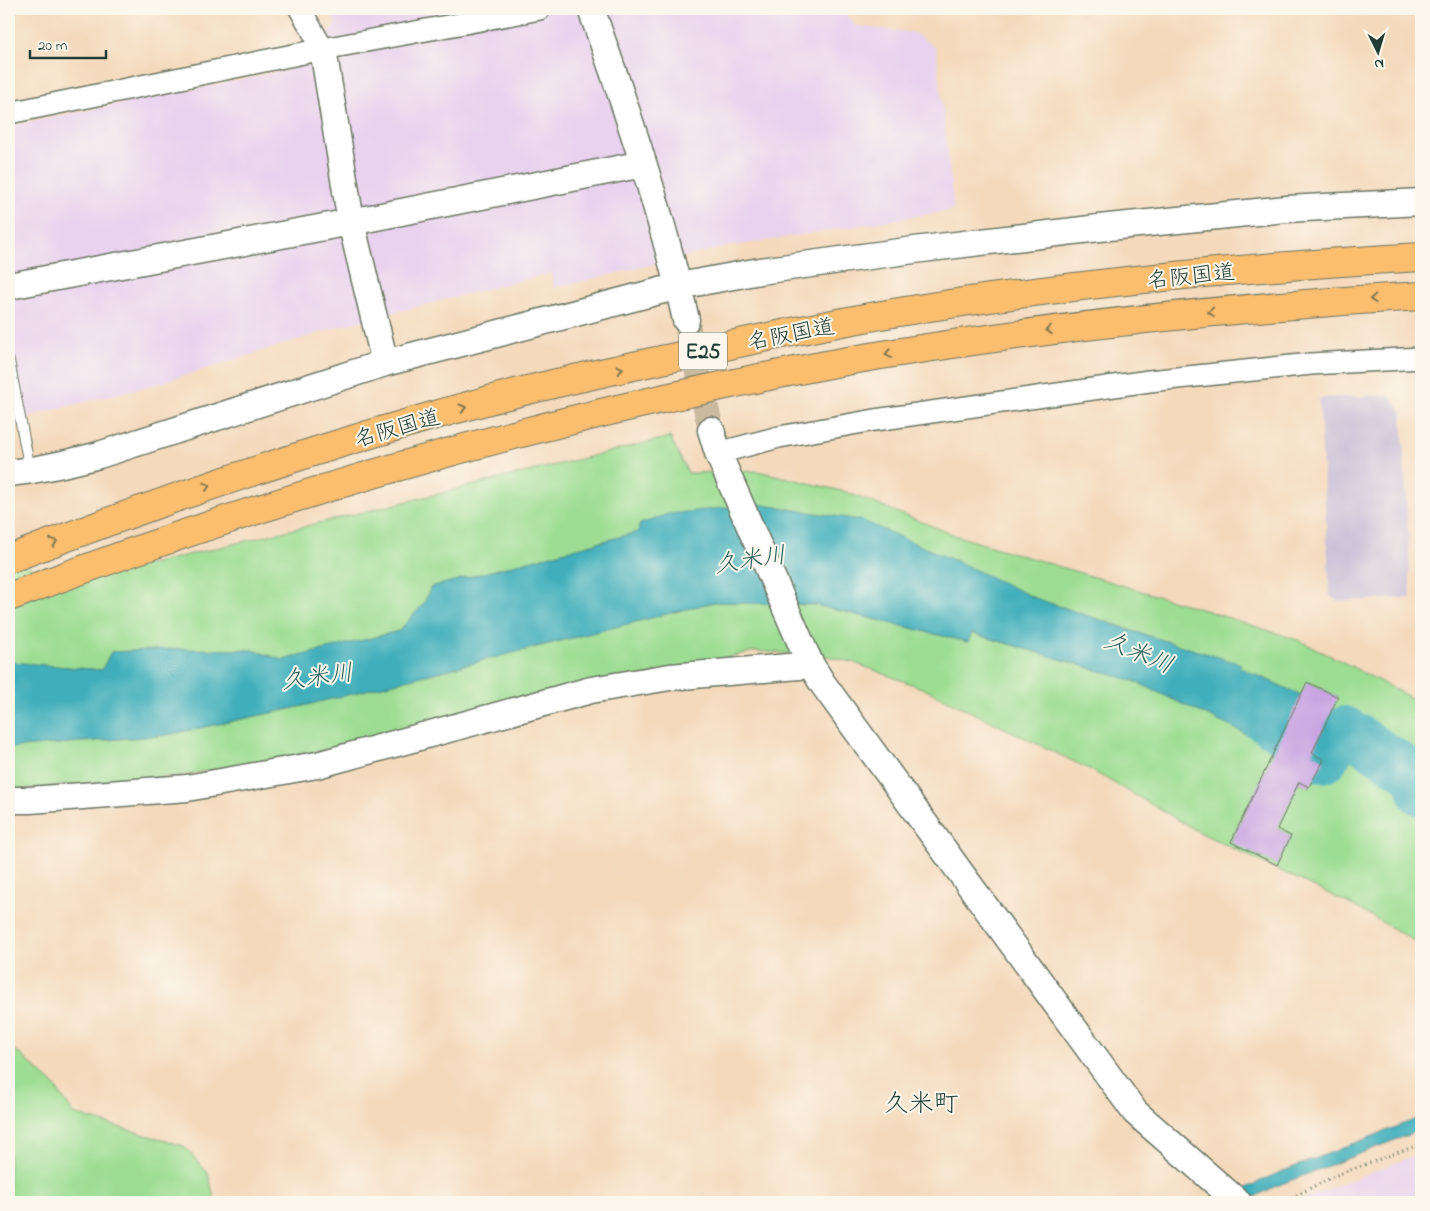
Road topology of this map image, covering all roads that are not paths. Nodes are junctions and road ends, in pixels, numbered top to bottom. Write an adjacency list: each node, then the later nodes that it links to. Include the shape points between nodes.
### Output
1 (300, 9): 4 (street)
2 (540, 9): 4 (street)
3 (591, 9): 6 (street)
4 (323, 49): 5 (street); 8 (street)
5 (9, 114)
6 (643, 164): 8 (street); 11 (street)
7 (1421, 202): 11 (street, via 1286,209 1099,228 914,250)
8 (351, 222): 10 (street); 16 (street)
9 (1421, 257): 19 (highway, 名阪国道 / E25, one-way to 9, via 190,492 378,432 504,396 763,337 1034,292 1183,275)
10 (9, 286)
11 (679, 286): 13 (street); 16 (street)
12 (1421, 296): 20 (highway, 名阪国道 / E25, one-way to 20, via 1183,315 1035,332 903,351 645,402 390,468 183,534)
13 (686, 320)
14 (1421, 358): 17 (street, via 1311,364 1149,381 875,420)
15 (9, 361): 18 (lane)
16 (384, 363): 18 (street, via 99,455)
17 (718, 450): 21 (street)
18 (20, 472)
19 (9, 559)
20 (9, 597)
21 (807, 657): 22 (street, via 591,690 317,765 187,788); 23 (street, via 938,844 1135,1112)
22 (9, 800)
23 (1238, 1202)

